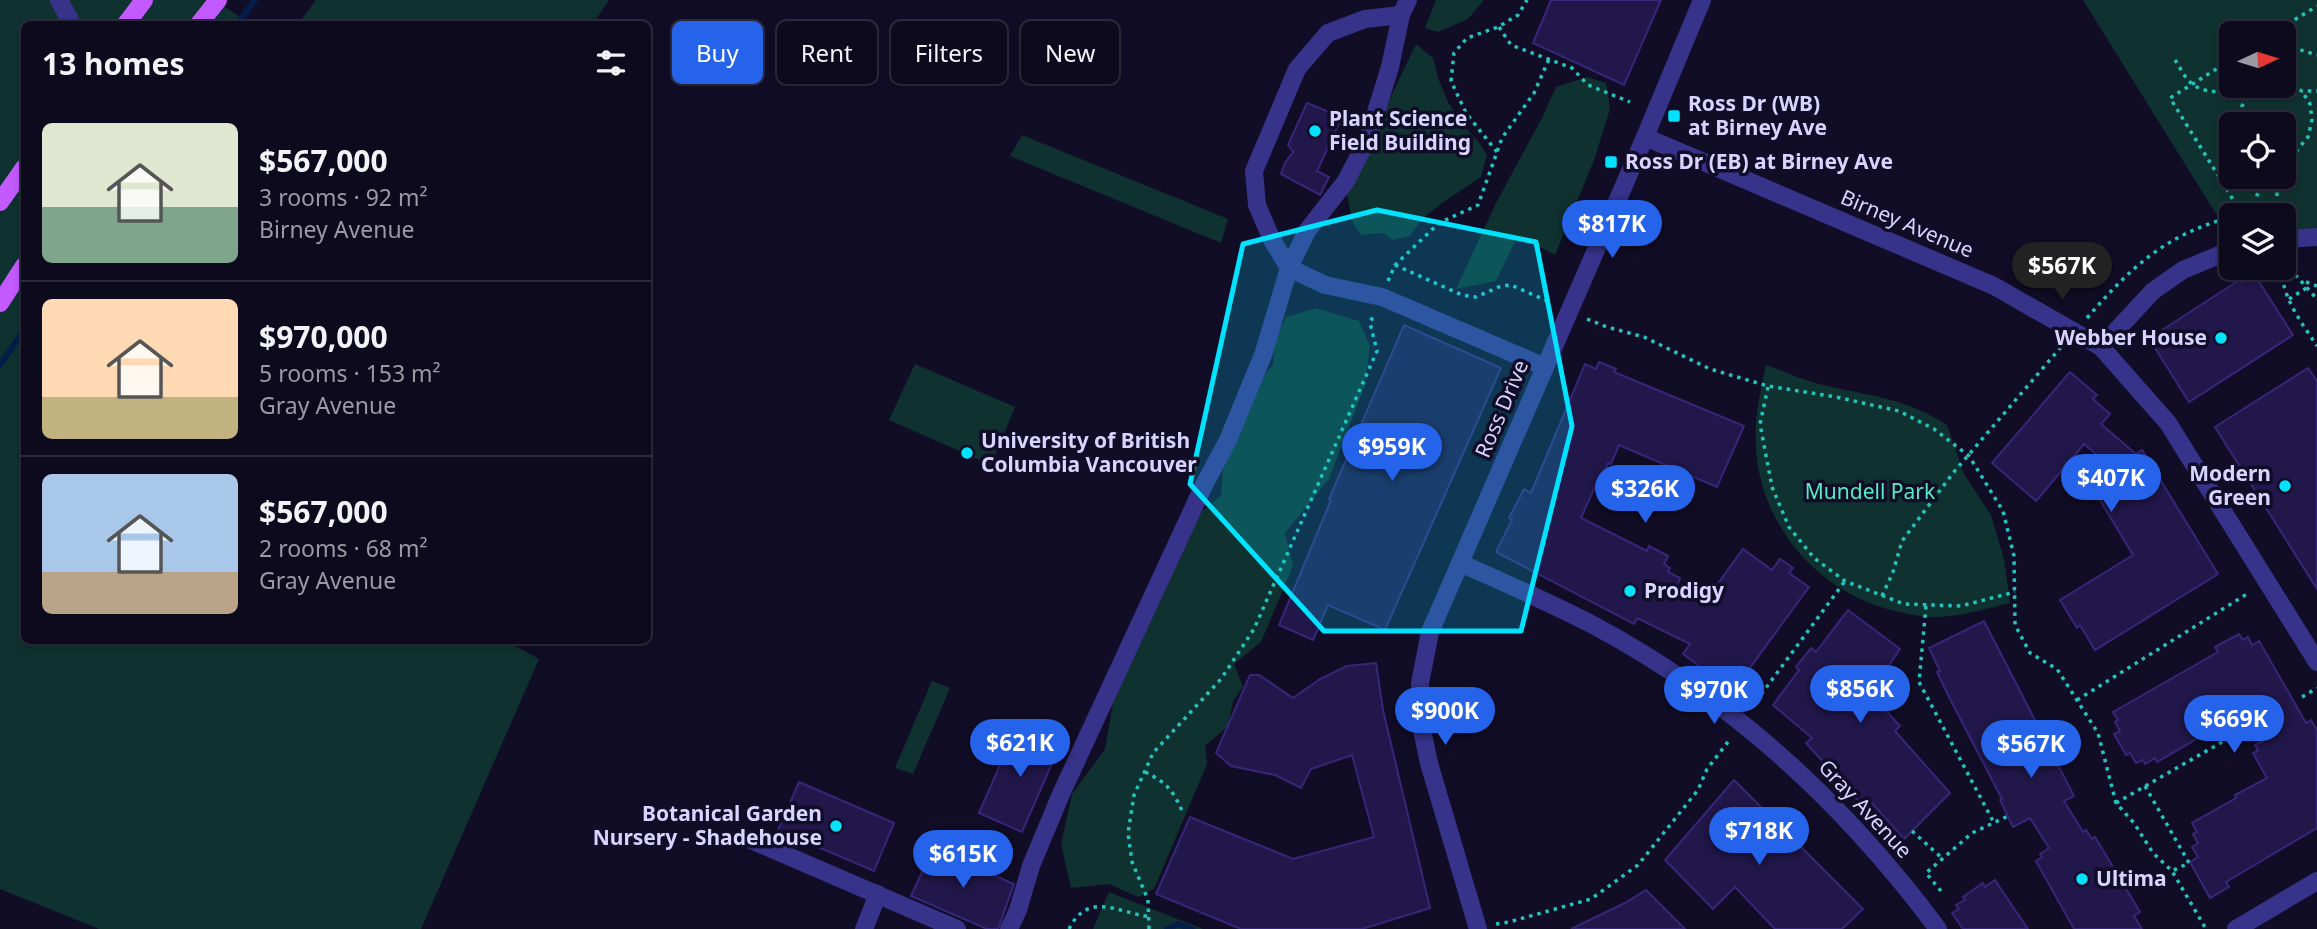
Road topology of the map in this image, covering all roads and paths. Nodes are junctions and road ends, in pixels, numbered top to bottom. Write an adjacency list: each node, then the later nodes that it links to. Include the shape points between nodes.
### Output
1 (59, 0): 8 (street)
2 (144, 0): 9 (main road)
3 (218, 0): 10 (main road)
4 (1527, 0): 12 (path, via 1518,15)
5 (1702, 0): 25 (street, Ross Drive)
6 (2317, 6): 11 (path)
7 (1405, 7): 37 (street, via 1368,138 1346,181 1307,231); 37 (street, via 1328,33 1297,69 1254,171 1257,205)
8 (70, 21)
9 (128, 21)
10 (202, 21)
11 (2293, 21)
12 (1498, 27): 15 (path, via 1511,45); 27 (path, via 1467,38 1454,53 1451,81 1466,113)
13 (2296, 49): 14 (path)
14 (2317, 55)
15 (1549, 60): 23 (path, via 1572,68 1588,85); 27 (path)
16 (2175, 60): 18 (path)
17 (2219, 67): 18 (path)
18 (2192, 84): 21 (path); 30 (path, via 2170,98)
19 (2296, 88): 22 (path)
20 (2317, 90): 22 (path)
21 (2219, 91)
22 (2302, 91): 24 (path)
23 (1630, 102)
24 (2315, 120): 26 (path)
25 (1645, 137): 48 (street, Ross Drive); 49 (street, Birney Avenue, via 1994,286)
26 (2297, 150): 31 (path, via 2296,165 2277,188)
27 (1497, 152): 36 (path, via 1478,205 1439,223)
28 (21, 172): 29 (main road)
29 (0, 202)
30 (2235, 203)
31 (2277, 203)
32 (2219, 220): 49 (path, via 2147,256)
33 (2317, 237): 34 (street)
34 (2296, 238)
35 (2219, 255): 52 (street, via 2183,270 2153,291)
36 (1395, 265): 44 (path); 48 (path, via 1462,295 1476,296 1511,285)
37 (1289, 268): 44 (street, via 1325,285); 85 (street, via 1264,355 1228,440 1061,794)
38 (21, 271): 47 (main road)
39 (2296, 275): 41 (path)
40 (2285, 280): 45 (path)
41 (2302, 281): 42 (path); 43 (path)
42 (2317, 286)
43 (2308, 287): 45 (path); 46 (path)
44 (1382, 297): 53 (street); 68 (path, via 1370,323 1377,351 1254,629 1221,679 1153,754)
45 (2289, 299): 50 (path)
46 (2317, 299)
47 (0, 303)
48 (1569, 311): 53 (street, Ross Drive); 54 (path, via 1644,337 1710,369)
49 (2075, 331): 52 (street, Birney Avenue); 55 (path)
50 (2315, 339): 51 (path)
51 (2317, 346)
52 (2101, 347): 58 (street, Birney Avenue, via 2168,424)
53 (1545, 367): 56 (street, Ross Drive)
54 (1768, 386): 55 (path, via 1899,411 1934,429); 57 (path, via 1760,424 1772,487 1789,527 1814,558)
55 (1969, 456): 59 (path, via 2003,511 2014,556); 60 (path, via 1902,541)
56 (1460, 563): 66 (street, Gray Avenue, via 1595,626); 82 (street, Ross Drive, via 1430,632 1420,683 1421,726)
57 (1845, 581): 60 (path); 66 (path)
58 (2266, 582): 62 (street, Birney Avenue); 65 (path)
59 (2015, 592): 61 (path, via 1961,606); 65 (path, via 2015,625 2031,653 2057,669)
60 (1882, 596): 61 (path)
61 (1926, 606): 73 (path, via 1919,682)
62 (2317, 662)
63 (2317, 688): 64 (path)
64 (2302, 697)
65 (2077, 700): 70 (path, via 2098,733)
66 (1740, 722): 82 (path, via 1698,790 1638,865 1591,899); 88 (street, Gray Avenue, via 1844,816)
67 (2266, 726): 69 (path, via 2262,719)
68 (1145, 772): 71 (path, via 1174,792); 81 (path, via 1134,795 1128,833 1132,862)
69 (2144, 786): 70 (path); 77 (path, via 2189,863)
70 (2116, 803): 77 (path)
71 (1182, 811)
72 (2008, 816): 73 (path)
73 (1993, 821): 76 (path)
74 (1912, 831): 76 (path)
75 (751, 840): 80 (street)
76 (1942, 858): 79 (path, via 1926,873)
77 (2172, 871): 89 (path)
78 (2317, 881): 90 (street)
79 (1941, 891)
80 (878, 894): 83 (street); 84 (street)
81 (1150, 916): 86 (path, via 1094,906 1079,913); 87 (path)
82 (1478, 927)
83 (864, 929)
84 (957, 929)
85 (1009, 929)
86 (1069, 929)
87 (1149, 929)
88 (1938, 929)
89 (2206, 929)
90 (2236, 929)

